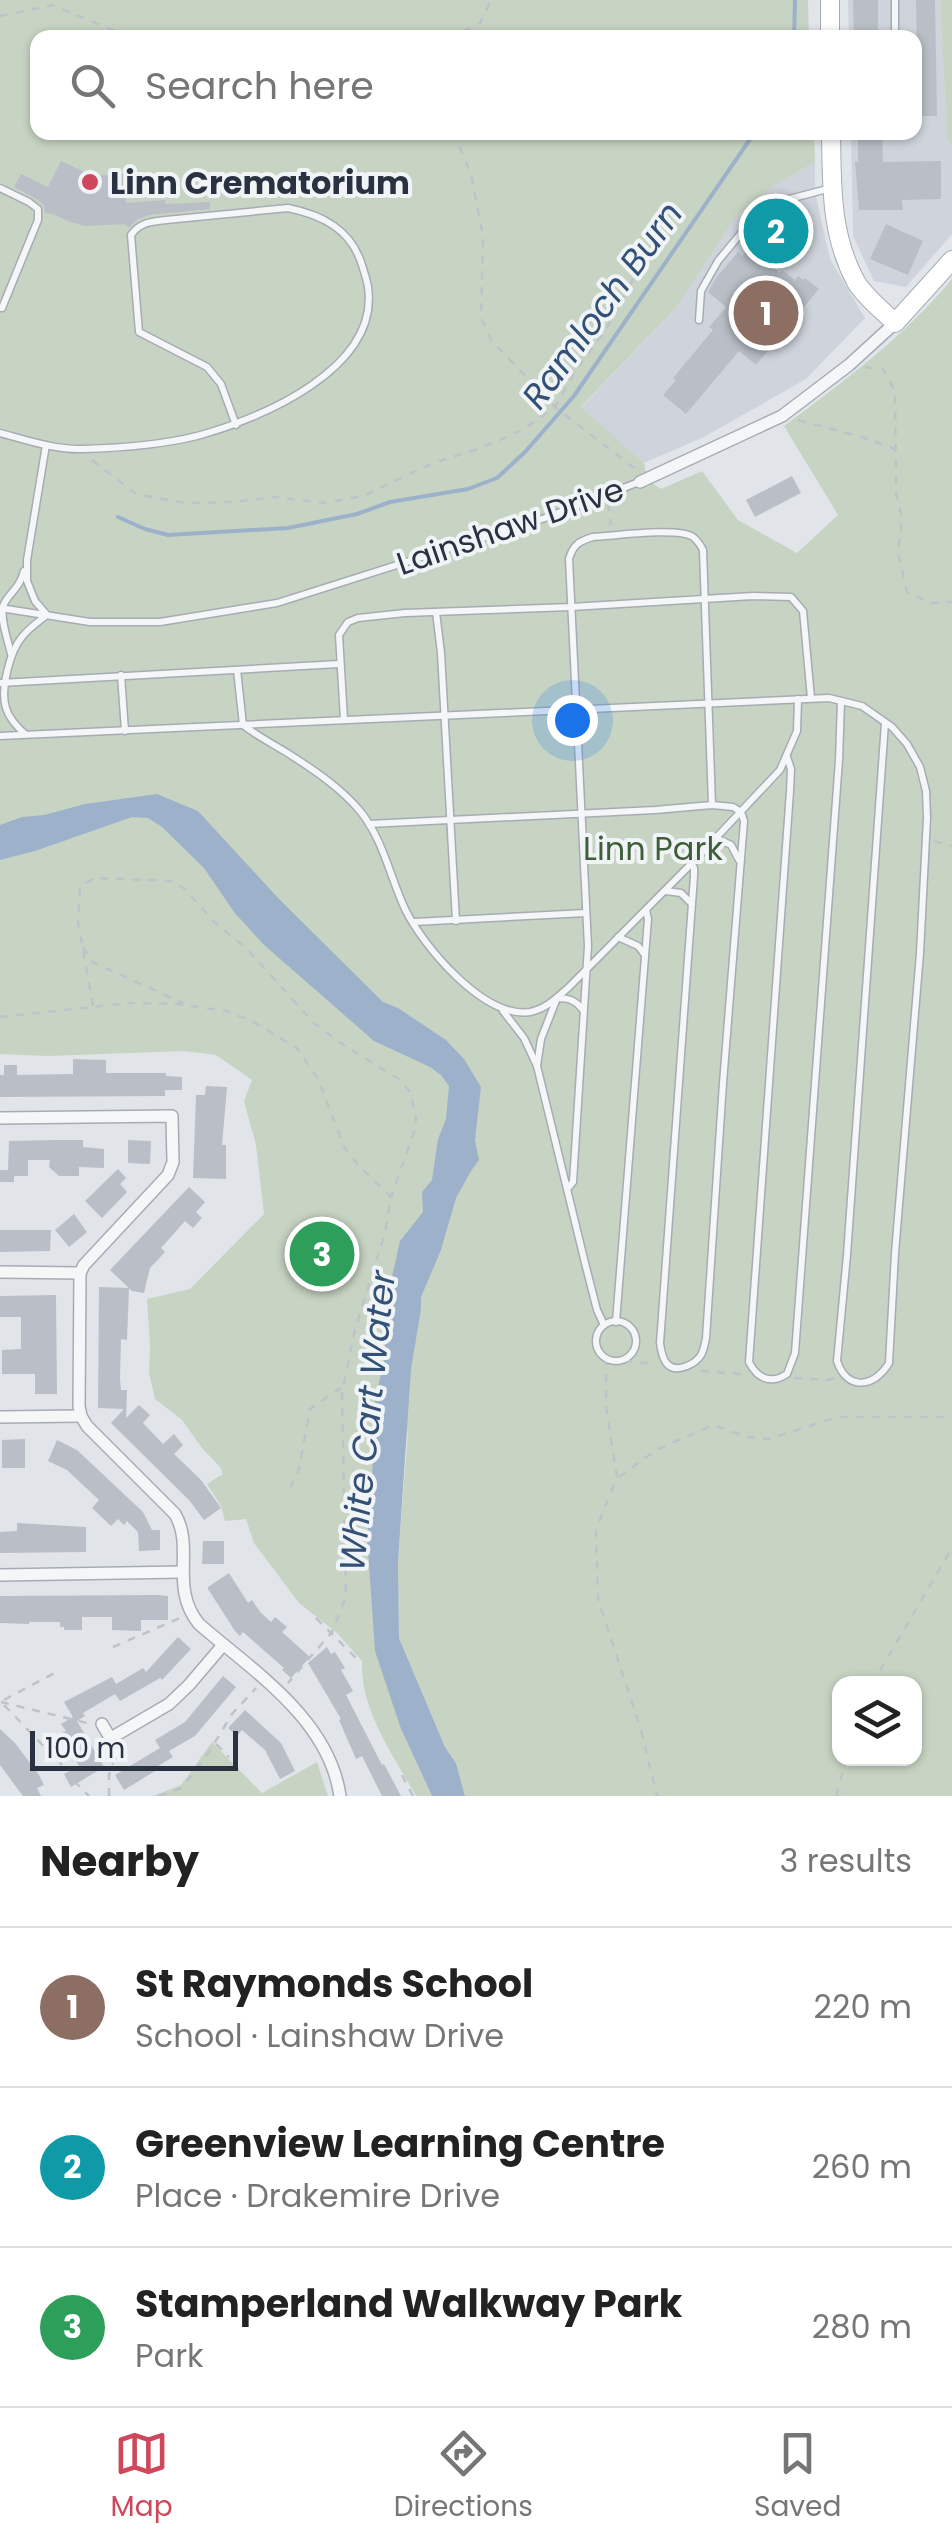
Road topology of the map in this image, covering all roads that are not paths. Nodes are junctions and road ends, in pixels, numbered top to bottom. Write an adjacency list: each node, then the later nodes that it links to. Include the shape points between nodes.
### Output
1 (830, 0): 3 (street)
2 (895, 0): 4 (lane)
3 (830, 30)
4 (895, 30)
5 (831, 140): 7 (street)
6 (0, 188): 9 (lane, via 38,209 38,220)
7 (832, 188): 10 (lane, via 778,202 747,226 701,291); 11 (street, via 836,235 858,285)
8 (952, 260): 11 (street, Lainshaw Drive)
9 (0, 308)
10 (699, 320)
11 (895, 323): 15 (street, Lainshaw Drive, via 782,416)
12 (236, 424): 12 (lane, via 327,375 364,327 369,289 358,254 338,227 308,212 288,208 146,222 131,235 139,332 207,367); 14 (lane, via 193,437 80,450)
13 (0, 433): 14 (lane)
14 (46, 445): 16 (lane)
15 (644, 480): 21 (lane, Lainshaw Drive, via 277,602 160,622)
16 (27, 560): 19 (lane, via 20,584); 21 (lane, via 27,581)
17 (705, 600): 18 (lane); 18 (lane, via 703,550 689,534 672,532 581,540 568,560); 27 (lane, via 779,595 798,603); 30 (lane)
18 (570, 607): 20 (lane); 32 (lane)
19 (1, 608): 21 (lane, Lainshaw Drive); 22 (lane)
20 (436, 612): 23 (lane, via 348,622 339,635); 33 (lane)
21 (47, 616): 22 (lane)
22 (12, 654): 26 (lane)
23 (340, 664): 24 (lane); 34 (lane)
24 (237, 670): 25 (lane); 36 (lane)
25 (121, 675): 26 (lane); 37 (lane)
26 (3, 683): 31 (lane)
27 (811, 698): 28 (lane); 29 (lane)
28 (798, 699): 30 (lane); 40 (lane, via 797,731)
29 (841, 700): 35 (lane); 40 (lane, via 794,1353 786,1374 773,1380 762,1379 748,1362 791,780)
30 (708, 703): 32 (lane); 41 (lane)
31 (2, 708): 38 (lane)
32 (575, 710): 33 (lane); 42 (lane)
33 (444, 716): 34 (lane); 44 (lane)
34 (344, 720): 36 (lane)
35 (886, 722): 35 (lane, via 837,1361 854,1382 873,1381 888,1363 926,840 920,767)
36 (244, 724): 37 (lane); 45 (lane, via 344,794)
37 (125, 730): 38 (lane)
38 (27, 735): 39 (lane)
39 (0, 736)
40 (786, 757): 43 (lane)
41 (712, 804): 42 (lane); 43 (lane)
42 (581, 812): 44 (lane); 52 (lane)
43 (741, 812): 46 (lane); 47 (lane)
44 (450, 820): 45 (lane); 53 (lane)
45 (368, 824): 54 (lane)
46 (716, 838): 47 (lane, via 732,845); 48 (lane)
47 (740, 861): 50 (lane, via 706,1338 701,1356 679,1369 662,1358 660,1342)
48 (692, 864): 49 (lane); 50 (lane)
49 (664, 891): 50 (lane, via 681,893); 51 (lane)
50 (691, 903)
51 (646, 909): 55 (lane); 56 (lane)
52 (586, 913): 53 (lane); 57 (lane)
53 (456, 921): 54 (lane)
54 (412, 922): 59 (lane, via 440,960)
55 (618, 937): 56 (lane); 57 (lane)
56 (645, 955): 66 (lane)
57 (588, 968): 58 (lane); 60 (lane)
58 (557, 998): 59 (lane, via 528,1012); 60 (lane, via 577,1002); 61 (lane)
59 (499, 1006): 61 (lane)
60 (584, 1011): 63 (lane, via 574,1182)
61 (537, 1066): 63 (lane)
62 (0, 1118): 65 (street, via 172,1116 168,1175)
63 (567, 1189): 67 (lane)
64 (0, 1272): 65 (street)
65 (80, 1272): 68 (street)
66 (616, 1322): 67 (lane); 67 (lane, via 635,1337 625,1359 606,1358 598,1349)
67 (604, 1326)
68 (81, 1416): 69 (street); 70 (street, via 175,1514)
69 (0, 1417)
70 (182, 1572): 71 (street); 72 (street, via 190,1614)
71 (0, 1575)
72 (223, 1645): 74 (street, via 168,1704); 76 (street, via 314,1732)
73 (102, 1724): 74 (street)
74 (111, 1738): 75 (street)
75 (117, 1756)
76 (340, 1796)

